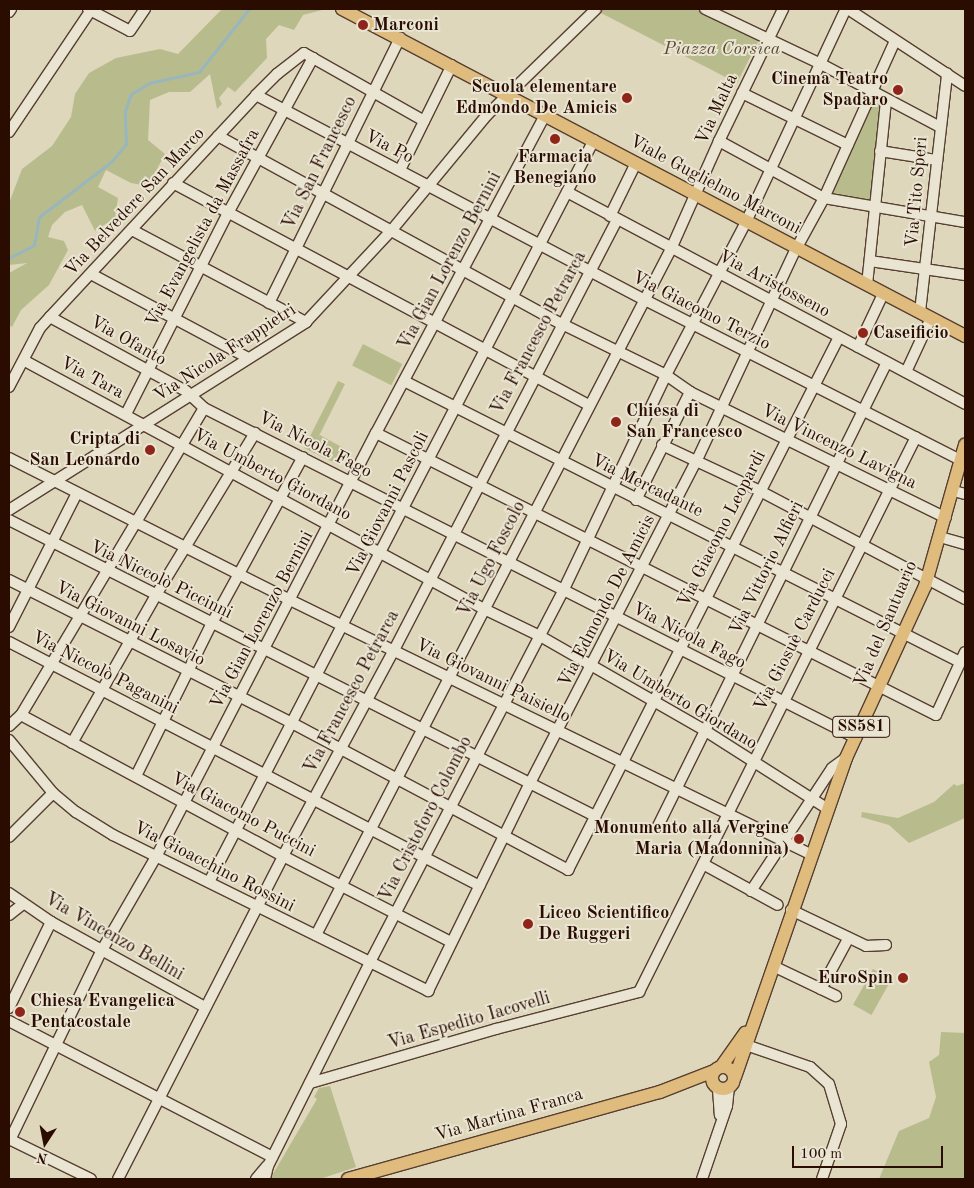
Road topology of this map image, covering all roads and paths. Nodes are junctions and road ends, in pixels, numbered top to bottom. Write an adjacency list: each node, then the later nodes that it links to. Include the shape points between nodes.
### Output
1 (145, 9): 7 (street, via 130,31)
2 (342, 9): 8 (main road, Viale Guglielmo Marconi)
3 (596, 9): 20 (street, Via Nicola Frappietri)
4 (705, 9): 9 (street)
5 (783, 9): 9 (street, Via Malta)
6 (847, 9): 10 (street); 12 (street, Via Cristoforo Colombo)
7 (89, 10): 27 (street)
8 (400, 38): 13 (main road, Viale Guglielmo Marconi); 18 (street, Via San Francesco)
9 (769, 40): 12 (street); 17 (street, Via Malta)
10 (895, 41): 14 (street); 16 (street, Via Edmondo De Amicis)
11 (309, 56): 18 (street); 19 (street, Via Belvedere San Marco, via 277,74); 22 (street, Via Evangelista da Massafra)
12 (821, 64): 16 (street); 24 (street, Via Cristoforo Colombo)
13 (452, 65): 20 (main road, Viale Guglielmo Marconi); 25 (street)
14 (947, 74): 15 (street); 26 (street, Via Tito Speri)
15 (965, 86)
16 (872, 91): 21 (street); 32 (street, Via Edmondo De Amicis)
17 (742, 93): 24 (street); 30 (street, Via Malta)
18 (372, 94): 25 (street); 31 (street, Via San Francesco)
19 (256, 95): 22 (street, Via Po); 28 (street, Via Belvedere San Marco)
20 (506, 95): 23 (main road, Viale Guglielmo Marconi); 40 (street, Via Nicola Frappietri, via 460,144)
21 (886, 100): 26 (street); 33 (street)
22 (284, 108): 31 (street, Via Po); 34 (street, Via Evangelista da Massafra)
23 (545, 115): 29 (main road, Viale Guglielmo Marconi); 48 (street, Via Gian Lorenzo Bernini)
24 (794, 117): 32 (street); 38 (street, Via Cristoforo Colombo)
25 (424, 121): 37 (street)
26 (940, 127): 35 (street, Via Tito Speri)
27 (9, 132)
28 (218, 136): 34 (street, Via Vincenzo Lavigna); 39 (street, Via Belvedere San Marco)
29 (594, 140): 36 (main road, Viale Guglielmo Marconi); 41 (street, Via Giovanni Pascoli)
30 (719, 141): 38 (street); 43 (street, Via Malta)
31 (346, 144): 37 (street, Via Po); 42 (street, Via San Francesco)
32 (848, 145): 44 (street, Via Edmondo De Amicis)
33 (880, 151): 35 (street); 45 (street)
34 (257, 158): 42 (street, Via Vincenzo Lavigna); 46 (street, Via Evangelista da Massafra)
35 (937, 160): 47 (street, Via Tito Speri)
36 (636, 163): 43 (main road, Viale Guglielmo Marconi); 49 (street, Via Francesco Petrarca)
37 (400, 170): 40 (street, Via Po)
38 (771, 170): 44 (street); 51 (street, Via Cristoforo Colombo)
39 (173, 183): 46 (street); 52 (street, Via Belvedere San Marco)
40 (428, 186): 48 (street, Via Giacomo Terzio); 53 (street, Via Nicola Frappietri)
41 (567, 192): 49 (street, Via Aristosseno); 54 (street, Via Giovanni Pascoli)
42 (325, 194): 53 (street, Via Vincenzo Lavigna); 57 (street, Via San Francesco)
43 (696, 197): 51 (main road, Viale Guglielmo Marconi); 55 (street, Via Ugo Foscolo)
44 (824, 198): 45 (street); 56 (street, Via Edmondo De Amicis)
45 (874, 207): 47 (street); 58 (street)
46 (228, 213): 57 (street); 59 (street, Via Evangelista da Massafra)
47 (932, 216): 50 (street); 60 (street, Via Tito Speri)
48 (491, 218): 54 (street, Via Giacomo Terzio); 61 (street, Via Gian Lorenzo Bernini)
49 (614, 218): 55 (street, Via Aristosseno); 62 (street, Via Francesco Petrarca)
50 (965, 222)
51 (744, 223): 56 (main road, Viale Guglielmo Marconi); 63 (street, Via Cristoforo Colombo)
52 (132, 230): 59 (street); 64 (street, Via Belvedere San Marco)
53 (392, 231): 61 (street, Via Vincenzo Lavigna); 66 (street, Via Nicola Frappietri)
54 (541, 243): 62 (street, Via Giacomo Terzio); 69 (street, Via Giovanni Pascoli)
55 (671, 249): 63 (street, Via Aristosseno); 70 (street, Via Ugo Foscolo)
56 (796, 249): 67 (main road, Viale Guglielmo Marconi); 71 (street, Via Edmondo De Amicis)
57 (296, 251): 66 (street); 72 (street, Via San Francesco)
58 (870, 261): 60 (street); 67 (street)
59 (202, 267): 72 (street); 75 (street, Via Evangelista da Massafra)
60 (926, 268): 65 (street); 73 (street, Via Tito Speri)
61 (462, 271): 69 (street, Via Vincenzo Lavigna); 77 (street, Via Gian Lorenzo Bernini)
62 (590, 271): 70 (street, Via Giacomo Terzio); 78 (street, Via Francesco Petrarca)
63 (718, 273): 71 (street, Via Aristosseno); 79 (street, Via Cristoforo Colombo)
64 (91, 274): 74 (street, Via Belvedere San Marco); 75 (street)
65 (965, 274)
66 (347, 278): 76 (street, Via Nicola Frappietri); 77 (street)
67 (867, 285): 68 (main road, Viale Guglielmo Marconi)
68 (883, 294): 73 (main road, Viale Guglielmo Marconi); 82 (street)
69 (513, 297): 78 (street, Via Vincenzo Lavigna); 83 (street, Via Giovanni Pascoli)
70 (645, 300): 79 (street, Via Giacomo Terzio); 84 (street, Via Ugo Foscolo)
71 (771, 301): 81 (street, Via Aristosseno); 85 (street, Via Edmondo De Amicis)
72 (269, 303): 76 (street)
73 (926, 315): 80 (main road, Viale Guglielmo Marconi); 90 (street, Via Tito Speri)
74 (50, 317): 87 (street, Via Belvedere San Marco, via 40,328); 89 (street, Via Ofanto)
75 (173, 319): 86 (street); 89 (street, Via Evangelista da Massafra)
76 (306, 322): 86 (street, Via Nicola Frappietri)
77 (434, 324): 83 (street); 93 (street, Via Gian Lorenzo Bernini)
78 (562, 324): 84 (street, Via Vincenzo Lavigna); 92 (street, Via Francesco Petrarca)
79 (692, 324): 85 (street, Via Giacomo Terzio); 91 (street, Via Cristoforo Colombo)
80 (965, 336)
81 (839, 337): 82 (street, Via Aristosseno); 95 (street, Via Giacomo Leopardi)
82 (858, 347): 88 (street, Via Aristosseno)
83 (486, 350): 92 (street); 100 (street, Via Giovanni Pascoli)
84 (618, 352): 91 (street, Via Vincenzo Lavigna); 99 (street, Via Ugo Foscolo)
85 (749, 354): 95 (street, Via Giacomo Terzio); 102 (street, Via Edmondo De Amicis)
86 (248, 358): 97 (street, Via Nicola Frappietri)
87 (25, 361): 94 (street, Via Belvedere San Marco); 104 (street, Via Tara)
88 (887, 362): 90 (street, Via Aristosseno); 103 (street, Via Vittorio Alfieri)
89 (148, 369): 97 (street, Via Ofanto); 104 (street, Via Evangelista da Massafra)
90 (906, 372): 98 (street, Via Aristosseno)
91 (666, 376): 96 (street, Via Vincenzo Lavigna); 125 (street, Via Cristoforo Colombo)
92 (534, 377): 99 (street); 108 (street, Via Francesco Petrarca)
93 (404, 381): 100 (street, Via Mercadante); 107 (street, Via Gian Lorenzo Bernini)
94 (9, 387)
95 (812, 387): 103 (street, Via Giacomo Terzio); 110 (street, Via Giacomo Leopardi)
96 (690, 392): 102 (street, Via Vincenzo Lavigna); 112 (street)
97 (190, 396): 101 (street, Via Nicola Fago); 105 (street, Via Nicola Frappietri)
98 (965, 404)
99 (588, 405): 118 (street, Via Ugo Foscolo)
100 (456, 406): 108 (street, Via Mercadante); 116 (street, Via Giovanni Pascoli)
101 (204, 408): 106 (street, Via Nicola Fago); 111 (street)
102 (722, 408): 110 (street, Via Vincenzo Lavigna); 119 (street, Via Edmondo De Amicis)
103 (862, 412): 109 (street, Via Giacomo Terzio); 120 (street, Via Vittorio Alfieri)
104 (126, 414): 105 (street, Via Tara)
105 (144, 424): 111 (street, Via Umberto Giordano); 122 (street, Via Nicola Frappietri)
106 (255, 433): 114 (street, Via Nicola Fago); 121 (street)
107 (376, 433): 116 (street); 123 (street, Via Gian Lorenzo Bernini)
108 (505, 433): 118 (street, Via Mercadante); 124 (street, Via Francesco Petrarca)
109 (916, 437): 117 (street, Via Giacomo Terzio); 126 (street, Via Giosuè Carducci)
110 (785, 439): 120 (street, Via Vincenzo Lavigna); 127 (street, Via Giacomo Leopardi)
111 (182, 445): 121 (street, Via Umberto Giordano); 139 (street)
112 (662, 445): 119 (street); 131 (street)
113 (965, 445): 117 (main road, Via del Santuario / SS581)
114 (303, 457): 123 (street, Via Nicola Fago); 130 (street)
115 (9, 458): 122 (street, Via Giovanni Paisiello)
116 (430, 460): 124 (street); 132 (street, Via Giovanni Pascoli)
117 (960, 460): 129 (main road, Via del Santuario / SS581)
118 (560, 461): 125 (street, Via Mercadante); 134 (street, Via Ugo Foscolo)
119 (696, 462): 127 (street); 135 (street, Via Edmondo De Amicis)
120 (836, 464): 126 (street, Via Vincenzo Lavigna); 136 (street, Via Vittorio Alfieri)
121 (233, 472): 130 (street, Via Umberto Giordano); 147 (street)
122 (55, 481): 128 (street, Via Giovanni Paisiello); 133 (street, Via Nicola Frappietri)
123 (352, 482): 132 (street, Via Nicola Fago); 140 (street, Via Gian Lorenzo Bernini)
124 (480, 486): 134 (street); 141 (street, Via Francesco Petrarca)
125 (613, 488): 131 (street, Via Mercadante); 143 (street, Via Cristoforo Colombo)
126 (889, 489): 137 (street, Via Vincenzo Lavigna); 145 (street, Via Giosuè Carducci)
127 (760, 491): 136 (street); 148 (street, Via Giacomo Leopardi)
128 (77, 493): 139 (street, Via Giovanni Paisiello); 144 (street)
129 (960, 493): 137 (main road, Via del Santuario / SS581)
130 (279, 497): 140 (street, Via Umberto Giordano); 154 (street)
131 (636, 500): 135 (street, Via Mercadante)
132 (404, 508): 141 (street, Via Nicola Fago); 149 (street, Via Giovanni Pascoli)
133 (9, 510)
134 (535, 514): 143 (street); 150 (street, Via Ugo Foscolo)
135 (668, 515): 148 (street, Via Mercadante); 151 (street, Via Edmondo De Amicis)
136 (810, 517): 145 (street); 153 (street, Via Vittorio Alfieri)
137 (946, 518): 142 (main road, Via del Santuario / SS581)
138 (9, 520): 144 (street, Via Niccolò Piccinni)
139 (135, 521): 147 (street, Via Giovanni Paisiello); 152 (street)
140 (330, 525): 149 (street, Via Umberto Giordano); 164 (street, Via Gian Lorenzo Bernini)
141 (451, 535): 150 (street, Via Nicola Fago); 156 (street, Via Francesco Petrarca)
142 (940, 537): 146 (street); 155 (main road, Via del Santuario / SS581)
143 (586, 540): 151 (street); 159 (street, Via Cristoforo Colombo)
144 (50, 542): 152 (street, Via Niccolò Piccinni); 158 (street)
145 (861, 543): 155 (street); 161 (street, Via Giosuè Carducci)
146 (965, 544)
147 (186, 546): 154 (street, Via Giovanni Paisiello); 160 (street)
148 (732, 547): 153 (street, Via Mercadante); 162 (street, Via Giacomo Leopardi)
149 (382, 553): 156 (street, Via Umberto Giordano); 170 (street, Via Giovanni Pascoli)
150 (509, 563): 159 (street, Via Nicola Fago); 165 (street, Via Ugo Foscolo)
151 (642, 567): 162 (street); 167 (street, Via Edmondo De Amicis)
152 (105, 571): 160 (street, Via Niccolò Piccinni); 166 (street)
153 (783, 572): 161 (street, Via Mercadante); 169 (street, Via Vittorio Alfieri)
154 (240, 573): 164 (street, Via Giovanni Paisiello); 168 (street)
155 (927, 578): 163 (street); 172 (main road, Via del Santuario / SS581)
156 (429, 579): 165 (street, Via Umberto Giordano); 179 (street, Via Francesco Petrarca)
157 (9, 580): 158 (street, Via Giovanni Losavio)
158 (27, 590): 166 (street, Via Giovanni Losavio); 171 (street)
159 (563, 591): 167 (street, Via Nicola Fago); 173 (street, Via Cristoforo Colombo)
160 (156, 595): 168 (street, Via Niccolò Piccinni); 175 (street)
161 (835, 598): 172 (street, Via Mercadante); 178 (street, Via Giosuè Carducci)
162 (706, 599): 169 (street); 177 (street, Via Giacomo Leopardi)
163 (965, 599)
164 (290, 600): 170 (street, Via Giovanni Paisiello); 176 (street, Via Gian Lorenzo Bernini)
165 (484, 609): 173 (street, Via Umberto Giordano); 187 (street, Via Ugo Foscolo)
166 (78, 616): 175 (street, Via Giovanni Losavio); 182 (street)
167 (616, 617): 177 (street, Via Nicola Fago); 183 (street, Via Edmondo De Amicis)
168 (212, 623): 176 (street, Via Niccolò Piccinni); 184 (street)
169 (759, 624): 178 (street); 186 (street, Via Vittorio Alfieri)
170 (343, 625): 179 (street, Via Giovanni Paisiello); 185 (street, Via Giovanni Pascoli)
171 (9, 627)
172 (904, 631): 181 (street, Via Mercadante); 188 (main road, Via del Santuario / SS581)
173 (540, 636): 183 (street, Via Umberto Giordano); 194 (street, Via Cristoforo Colombo)
174 (9, 642): 182 (street, Via Niccolò Paganini)
175 (129, 642): 184 (street, Via Giovanni Losavio); 189 (street)
176 (265, 649): 185 (street, Via Niccolò Piccinni); 190 (street, Via Gian Lorenzo Bernini)
177 (679, 649): 186 (street, Via Nicola Fago); 192 (street, Via Giacomo Leopardi)
178 (809, 649): 188 (street); 193 (street, Via Giosuè Carducci)
179 (394, 650): 187 (street, Via Giovanni Paisiello); 191 (street, Via Francesco Petrarca)
180 (965, 652): 181 (street)
181 (960, 662): 188 (street, via 936,715)
182 (50, 663): 189 (street, Via Niccolò Paganini); 195 (street)
183 (592, 666): 192 (street, Via Umberto Giordano); 201 (street, Via Edmondo De Amicis)
184 (187, 672): 190 (street, Via Giovanni Losavio); 196 (street)
185 (318, 674): 191 (street, Via Niccolò Piccinni); 197 (street, Via Giovanni Pascoli)
186 (732, 676): 193 (street, Via Nicola Fago); 200 (street, Via Vittorio Alfieri)
187 (451, 678): 194 (street, Via Giovanni Paisiello); 199 (street, Via Ugo Foscolo)
188 (878, 687): 202 (main road, Via del Santuario / SS581)
189 (102, 690): 196 (street, Via Niccolò Paganini); 204 (street)
190 (239, 698): 197 (street, Via Giovanni Losavio); 205 (street, Via Gian Lorenzo Bernini)
191 (368, 700): 199 (street, Via Niccolò Piccinni); 206 (street, Via Francesco Petrarca)
192 (652, 701): 200 (street, Via Umberto Giordano); 210 (street, Via Giacomo Leopardi)
193 (782, 702): 202 (street, Via Nicola Fago); 209 (street, Via Giosuè Carducci)
194 (503, 703): 201 (street, Via Giovanni Paisiello); 207 (street, Via Cristoforo Colombo)
195 (21, 715): 198 (street); 204 (street, Via Giacomo Puccini)
196 (163, 722): 205 (street, Via Niccolò Paganini); 212 (street)
197 (292, 723): 206 (street, Via Giovanni Losavio); 211 (street, Via Giovanni Pascoli)
198 (9, 726)
199 (424, 728): 207 (street, Via Niccolò Piccinni); 213 (street, Via Ugo Foscolo)
200 (704, 730): 209 (street, Via Umberto Giordano); 215 (street, Via Vittorio Alfieri)
201 (558, 732): 210 (street, Via Giovanni Paisiello); 214 (street, Via Edmondo De Amicis)
202 (856, 738): 208 (main road, Via del Santuario / SS581)
203 (9, 740): 216 (street, Via Gioacchino Rossini)
204 (72, 743): 212 (street, Via Giacomo Puccini)
205 (214, 747): 211 (street, Via Niccolò Paganini); 219 (street, Via Gian Lorenzo Bernini)
206 (339, 749): 213 (street, Via Giovanni Losavio); 218 (street, Via Francesco Petrarca)
207 (477, 756): 214 (street, Via Niccolò Piccinni); 220 (street, Via Cristoforo Colombo)
208 (846, 758): 217 (street, via 832,768); 221 (main road, Via del Santuario / SS581)
209 (752, 761): 217 (street, Via Umberto Giordano); 222 (street, Via Giosuè Carducci)
210 (622, 762): 215 (street, Via Giovanni Paisiello); 223 (street, Via Giacomo Leopardi)
211 (266, 773): 218 (street, Via Niccolò Paganini); 226 (street, Via Giovanni Pascoli)
212 (136, 776): 219 (street, Via Giacomo Puccini)
213 (396, 778): 220 (street, Via Giovanni Losavio); 225 (street, Via Ugo Foscolo)
214 (530, 783): 223 (street, Via Niccolò Piccinni); 228 (street, Via Edmondo De Amicis)
215 (676, 788): 222 (street, Via Giovanni Paisiello); 224 (street, Via Vittorio Alfieri)
216 (53, 792): 227 (street); 231 (street, Via Gioacchino Rossini, via 76,812 113,835)
217 (810, 799): 221 (street, Via Umberto Giordano); 229 (street)
218 (313, 800): 225 (street, Via Niccolò Paganini); 232 (street, Via Francesco Petrarca)
219 (185, 802): 226 (street, Via Giacomo Puccini); 231 (street, Via Gian Lorenzo Bernini)
220 (450, 806): 228 (street, Via Giovanni Losavio); 233 (street, Via Cristoforo Colombo)
221 (828, 809): 230 (main road, Via del Santuario / SS581)
222 (727, 815): 229 (street, Via Giovanni Paisiello); 234 (street, Via Giosuè Carducci)
223 (595, 816): 235 (street, Via Giacomo Leopardi)
224 (658, 826)
225 (370, 829): 233 (street, Via Niccolò Paganini); 237 (street, Via Ugo Foscolo)
226 (237, 830): 232 (street, Via Giacomo Puccini); 236 (street, Via Giovanni Pascoli)
227 (9, 836)
228 (504, 837): 235 (street, Via Giovanni Losavio); 238 (street, Via Edmondo De Amicis)
229 (782, 840): 230 (street, Via Giovanni Paisiello); 239 (street)
230 (810, 854): 244 (main road, Via del Santuario / SS581)
231 (158, 855): 236 (street, Via Gioacchino Rossini); 252 (street, Via Gian Lorenzo Bernini)
232 (283, 856): 237 (street, Via Giacomo Puccini); 243 (street, Via Francesco Petrarca)
233 (424, 858): 238 (street, Via Niccolò Paganini); 245 (street, Via Cristoforo Colombo)
234 (703, 864): 239 (street); 257 (street, Via Giosuè Carducci)
235 (568, 870)
236 (209, 882): 243 (street, Via Gioacchino Rossini)
237 (340, 885): 245 (street, Via Giacomo Puccini); 248 (street, Via Ugo Foscolo)
238 (480, 886): 250 (street, Via Edmondo De Amicis)
239 (751, 891): 242 (street)
240 (9, 893): 241 (street, Via Vincenzo Bellini)
241 (24, 904): 246 (street); 247 (street, Via Vincenzo Bellini)
242 (778, 905)
243 (257, 907): 248 (street, Via Gioacchino Rossini); 259 (street, Via Francesco Petrarca)
244 (791, 910): 249 (street); 254 (main road, Via del Santuario / SS581)
245 (395, 914): 250 (street, Via Giacomo Puccini); 253 (street, Via Cristoforo Colombo)
246 (9, 915)
247 (50, 922): 252 (street, Via Vincenzo Bellini); 260 (street)
248 (316, 935): 253 (street, Via Gioacchino Rossini)
249 (848, 938): 251 (street, via 866,946); 255 (street)
250 (452, 942): 256 (street, Via Edmondo De Amicis)
251 (886, 945)
252 (102, 950): 259 (street, Via Vincenzo Bellini); 263 (street, Via Gian Lorenzo Bernini)
253 (370, 962): 256 (street, Via Gioacchino Rossini); 266 (street, Via Cristoforo Colombo)
254 (773, 966): 255 (street); 261 (main road, Via del Santuario / SS581)
255 (821, 989): 258 (street)
256 (428, 991)
257 (639, 992): 266 (street, Via Espedito Iacovelli)
258 (836, 996)
259 (205, 1007): 269 (street, Via Francesco Petrarca)
260 (9, 1008)
261 (758, 1011): 264 (main road, Via del Santuario / SS581); 265 (main road, Via del Santuario / SS581)
262 (9, 1021): 263 (street)
263 (54, 1045): 269 (street); 270 (street, Via Gian Lorenzo Bernini)
264 (746, 1045): 267 (main road, Via del Santuario / SS581); 278 (street, via 810,1067 829,1084 841,1124)
265 (717, 1069): 267 (main road, via 712,1079); 267 (main road, via 731,1070); 268 (main road, Via Martina Franca)
266 (310, 1083): 271 (street, Via Cristoforo Colombo)
267 (724, 1085): 268 (main road, Via Martina Franca); 277 (street, Via del Santuario, via 719,1123)
268 (679, 1086): 276 (main road, Via Martina Franca)
269 (157, 1100): 271 (street); 273 (street, Via Francesco Petrarca)
270 (9, 1140): 272 (street)
271 (270, 1161): 274 (street, Via Cristoforo Colombo); 275 (street, Via Cristoforo Colombo)
272 (91, 1179)
273 (118, 1179)
274 (256, 1179)
275 (265, 1179)
276 (348, 1179)
277 (702, 1179)
278 (822, 1179)

